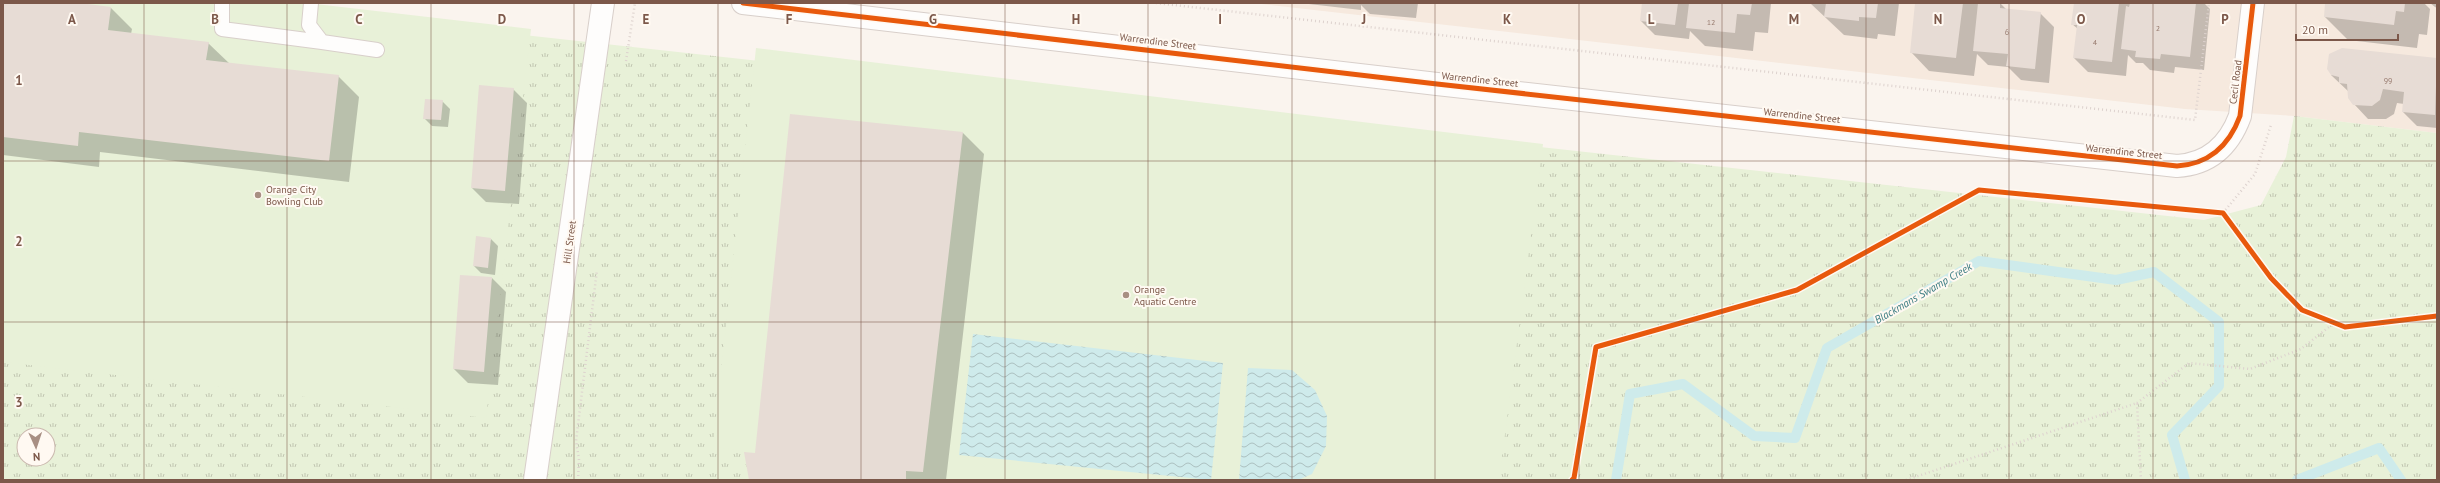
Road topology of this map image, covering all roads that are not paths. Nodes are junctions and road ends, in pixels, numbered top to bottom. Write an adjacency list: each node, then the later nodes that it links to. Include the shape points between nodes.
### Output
1 (222, 3): 6 (lane, via 222,29)
2 (311, 3): 6 (lane, via 309,25)
3 (603, 3): 9 (street, Hill Street)
4 (743, 3): 8 (street, Warrendine Street, via 1437,84 2177,166 2200,162)
5 (2253, 3): 8 (street, Cecil Road, via 2240,116 2235,131)
6 (322, 42): 7 (lane)
7 (377, 50)
8 (2214, 155)
9 (535, 480)

